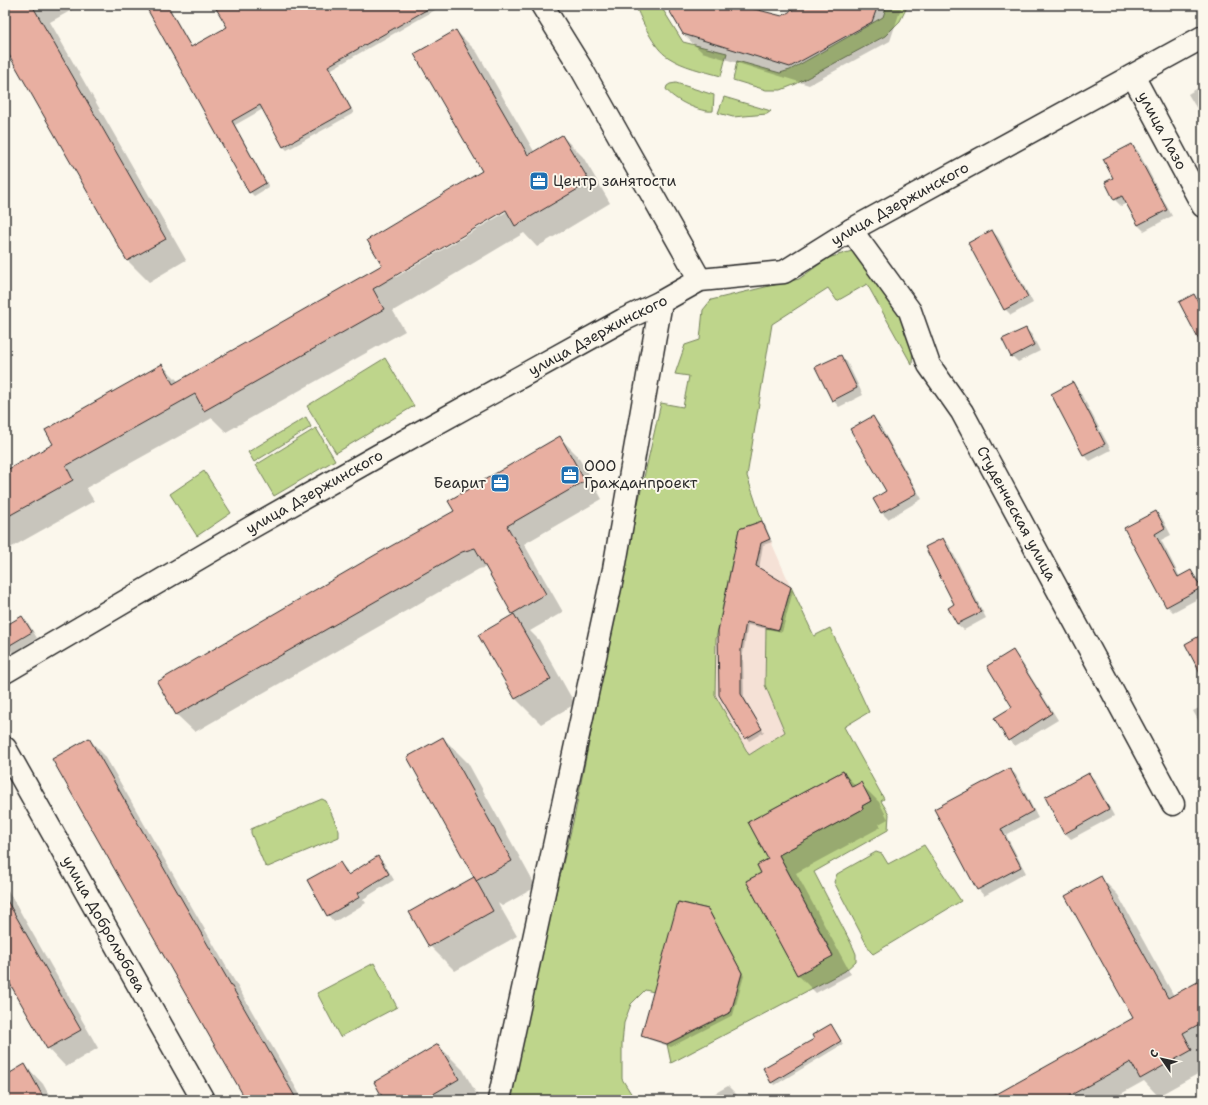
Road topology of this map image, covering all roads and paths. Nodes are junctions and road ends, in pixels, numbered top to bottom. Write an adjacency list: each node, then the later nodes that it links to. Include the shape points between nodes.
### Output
1 (542, 5): 6 (street, via 581,68)
2 (1203, 37): 3 (street, улица Дзержинского)
3 (1132, 76): 4 (street, улица Лазо); 5 (street, улица Дзержинского)
4 (1203, 206)
5 (851, 230): 6 (street, улица Дзержинского, via 784,272); 10 (street, Студенческая улица, via 910,311 930,365 962,412)
6 (700, 280): 7 (street, улица Дзержинского)
7 (661, 302): 8 (street, улица Дзержинского, via 623,320 381,454); 12 (street, via 614,569)
8 (5, 672)
9 (5, 748): 11 (street, улица Добролюбова)
10 (1174, 804)
11 (203, 1100)
12 (499, 1100)

